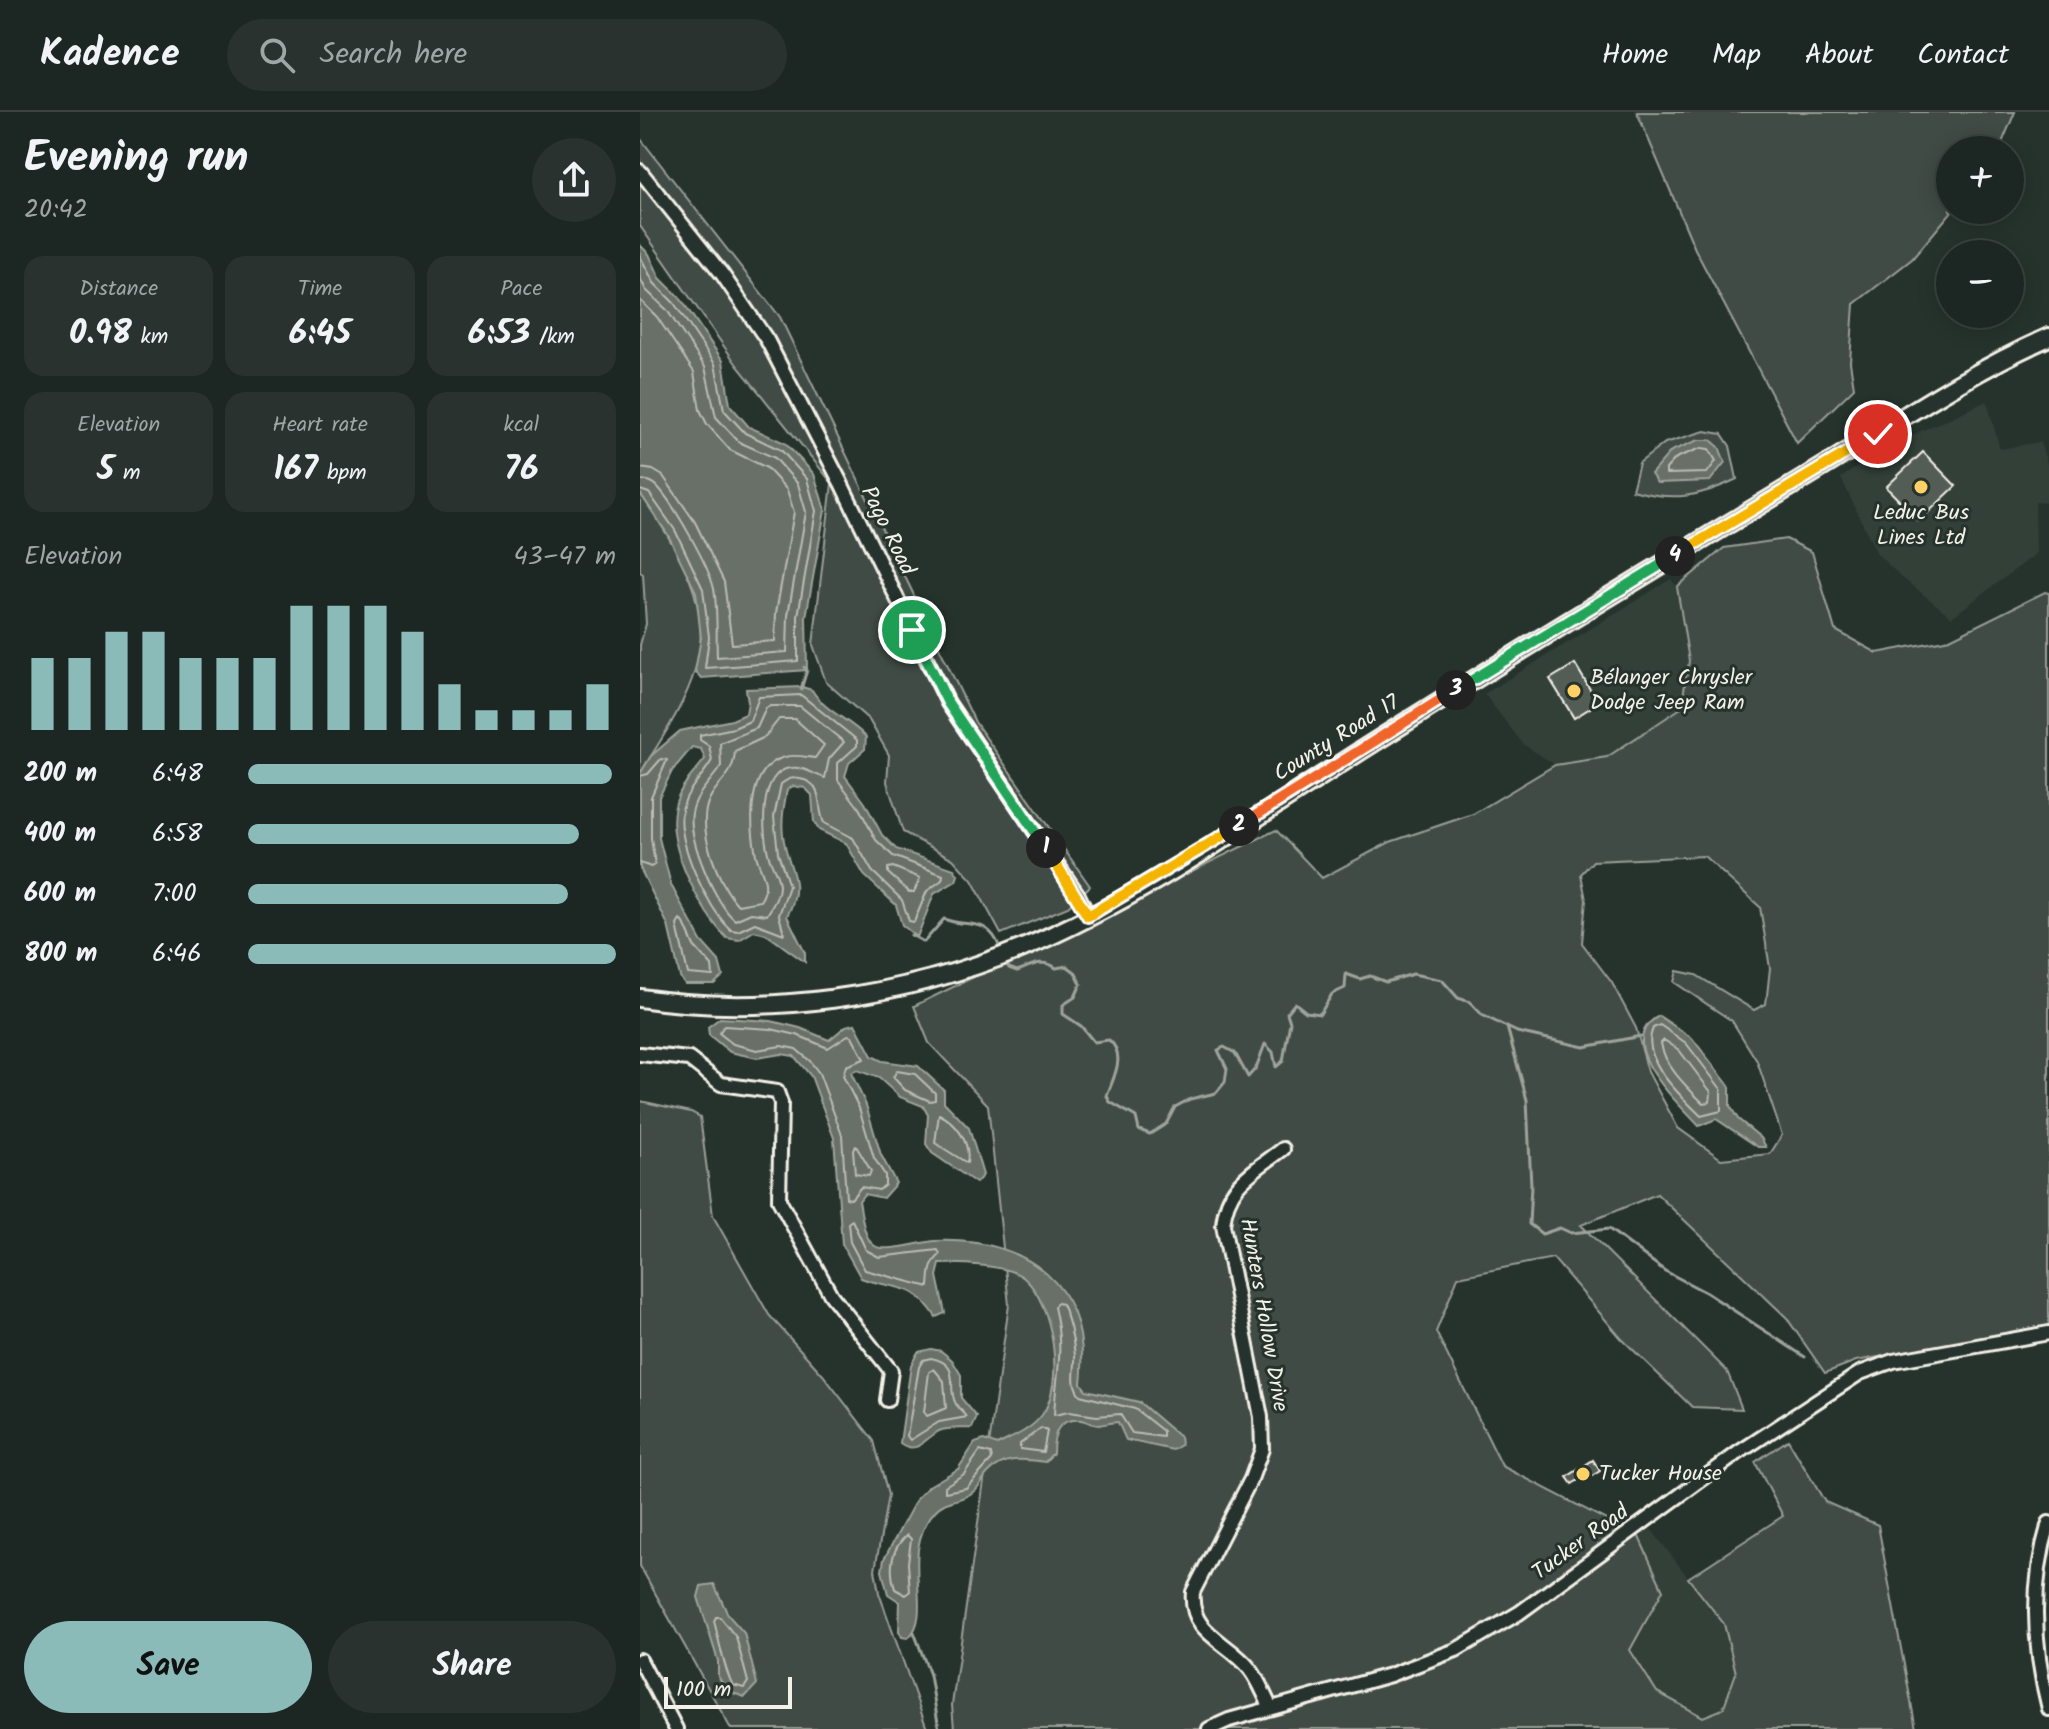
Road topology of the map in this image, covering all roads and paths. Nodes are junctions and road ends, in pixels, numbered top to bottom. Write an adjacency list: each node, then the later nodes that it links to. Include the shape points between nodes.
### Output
1 (640, 171): 3 (street, Pago Road, via 767,340 948,703)
2 (2049, 337): 3 (main road, County Road 17, via 1576,615)
3 (1088, 916): 4 (main road, County Road 17, via 973,967 867,994 763,1004)
4 (640, 998)
5 (640, 1054): 8 (street, via 689,1059 721,1084 777,1092 779,1200 831,1295 891,1371)
6 (1283, 1149): 11 (street, Hunters Hollow Drive, via 1237,1184 1225,1203 1223,1225 1261,1417 1262,1449 1193,1592 1192,1608 1198,1624 1253,1672)
7 (2049, 1333): 11 (street, Tucker Road, via 1893,1361 1860,1373 1738,1453 1519,1613 1456,1650 1390,1675)
8 (887, 1400)
9 (2049, 1523): 12 (street, via 2035,1602 2038,1666)
10 (640, 1660): 13 (street)
11 (1271, 1708): 14 (street, Tucker Road)
12 (2049, 1709)
13 (676, 1729)
14 (1209, 1729)

